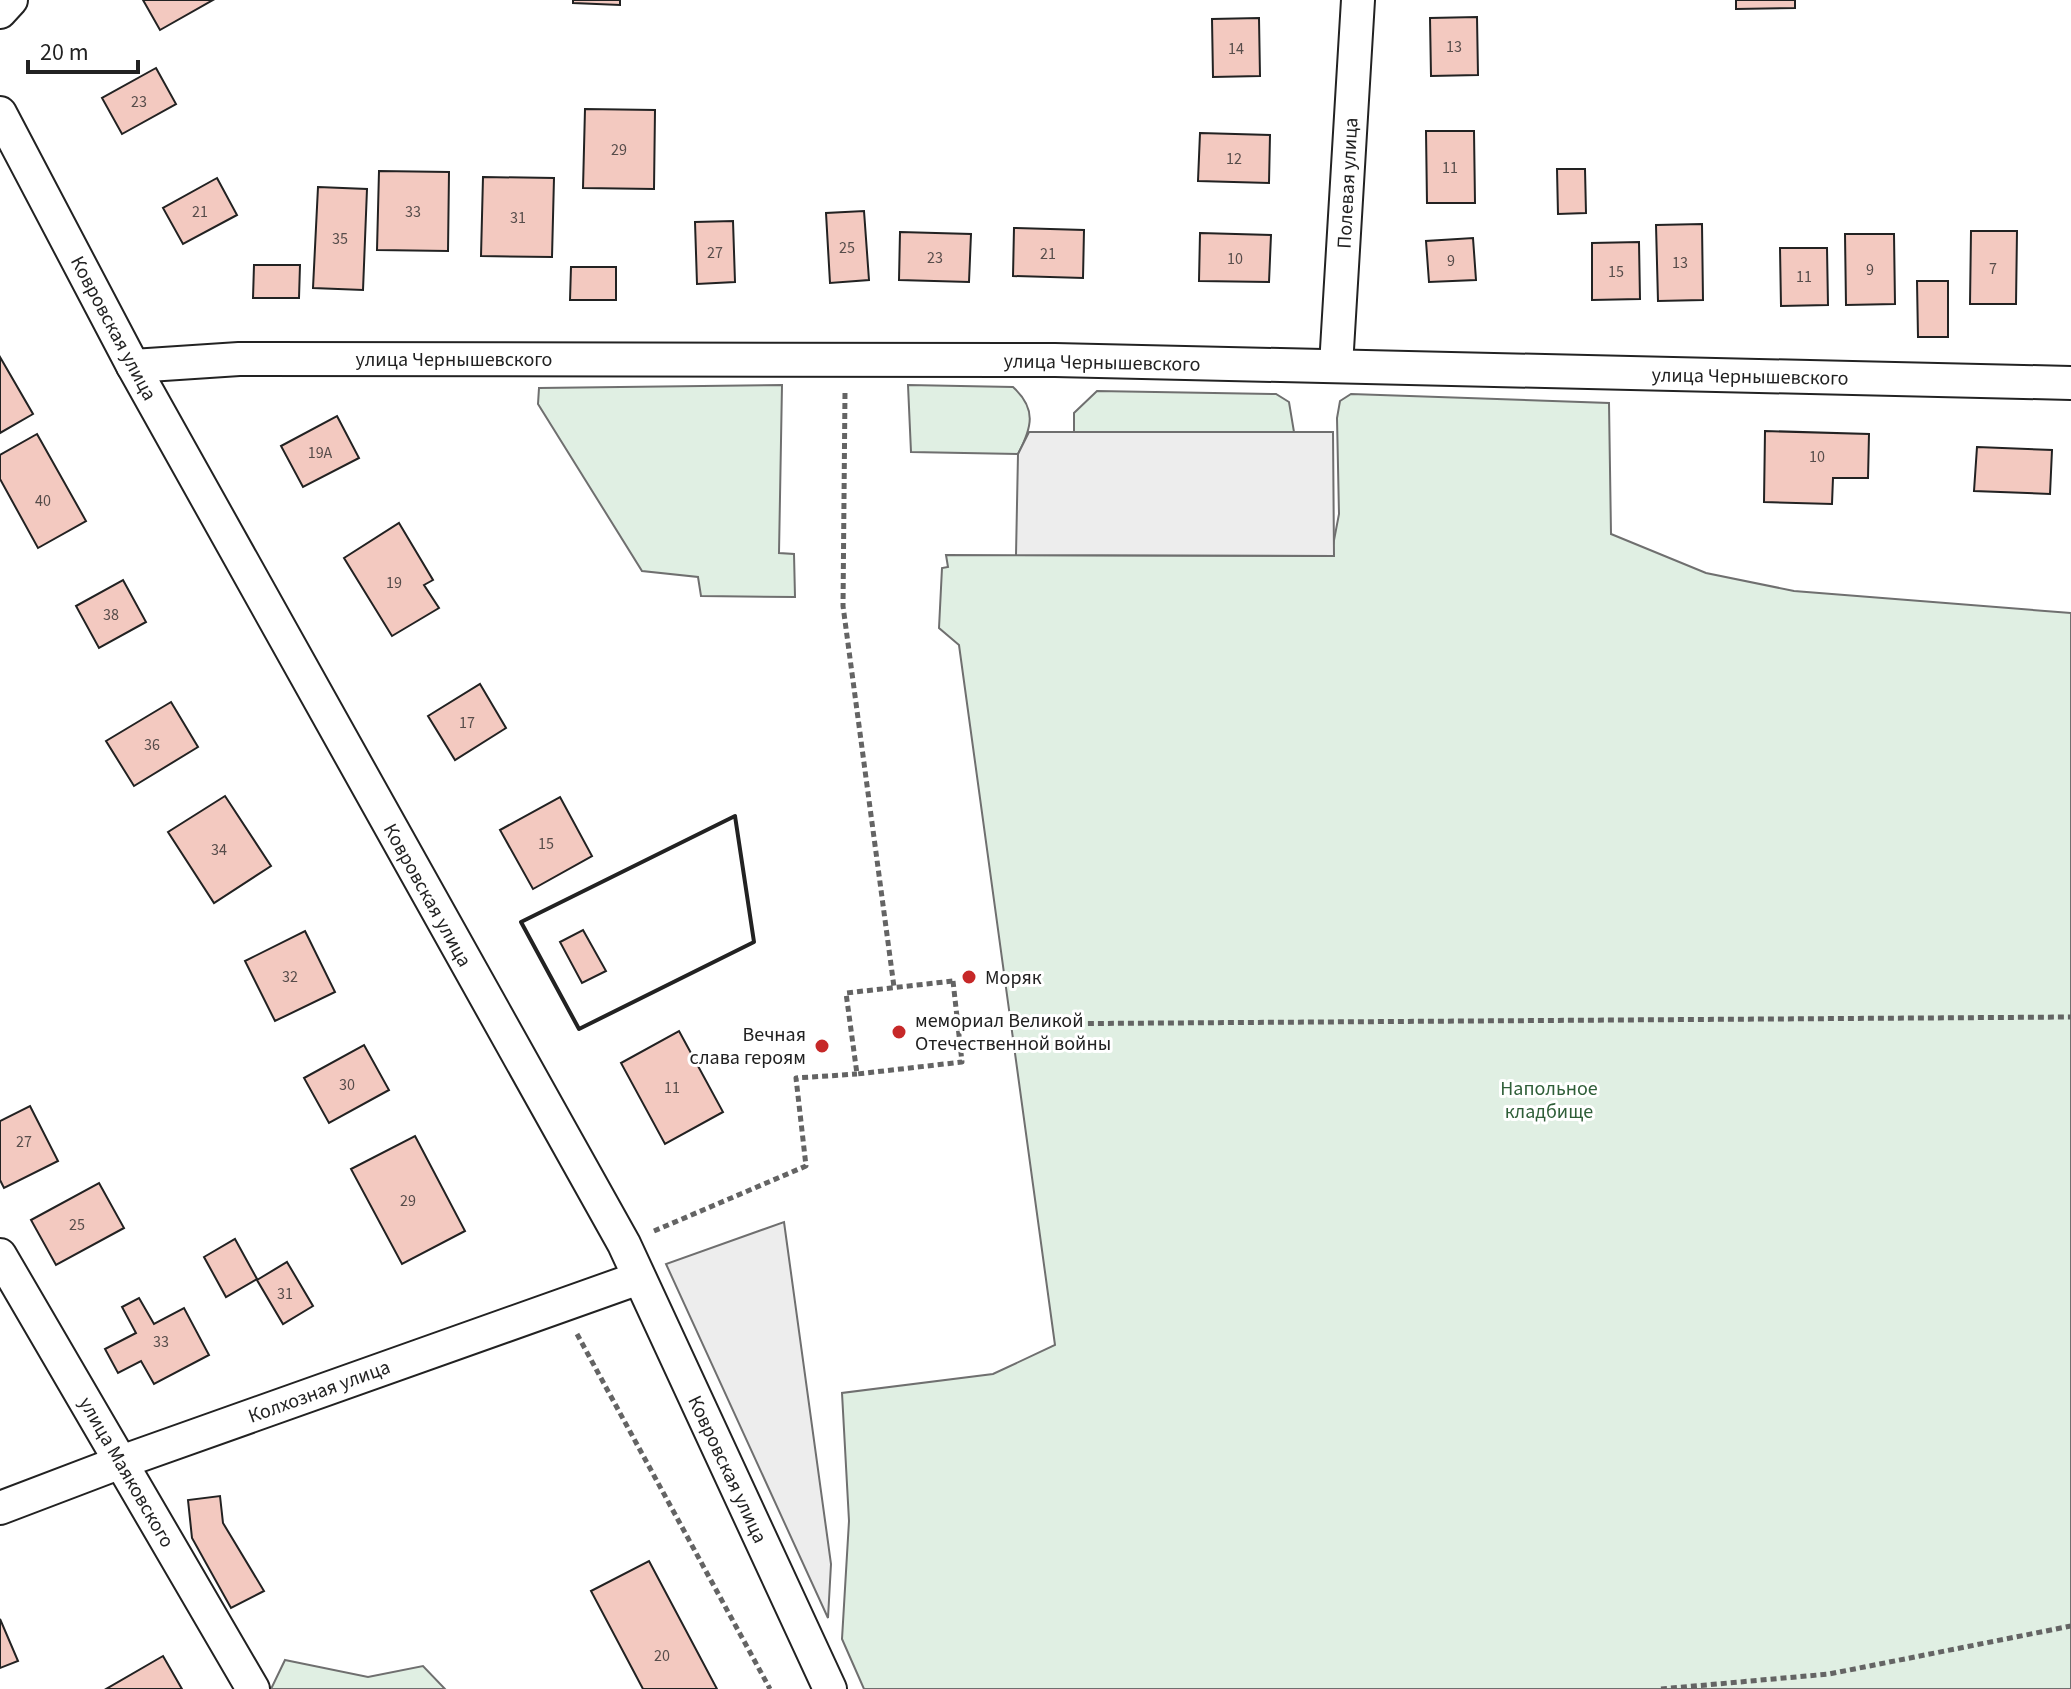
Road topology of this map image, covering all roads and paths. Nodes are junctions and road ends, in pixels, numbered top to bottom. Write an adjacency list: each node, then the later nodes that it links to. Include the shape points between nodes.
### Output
1 (11, 0): 3 (street)
2 (1358, 0): 6 (street, Полевая улица)
3 (0, 12)
4 (0, 113): 5 (street, Ковровская улица)
5 (133, 366): 6 (street, улица Чернышевского, via 239,359 1039,360); 13 (street, Ковровская улица)
6 (1336, 366): 7 (street, улица Чернышевского)
7 (2071, 383)
8 (845, 393): 9 (path, via 843,606)
9 (894, 987): 11 (path, via 953,981); 12 (path, via 846,993)
10 (2071, 1017): 11 (path)
11 (958, 1027): 12 (path, via 962,1062)
12 (857, 1074): 13 (path, via 796,1078 806,1166)
13 (624, 1244): 15 (street, Ковровская улица)
14 (0, 1255): 17 (street, улица Маяковского)
15 (639, 1278): 16 (street, Колхозная улица); 22 (street, Ковровская улица)
16 (561, 1305): 17 (street, Колхозная улица); 21 (path)
17 (121, 1462): 18 (street, Колхозная улица); 20 (street, улица Маяковского)
18 (0, 1508)
19 (2071, 1626): 23 (path, via 1829,1674)
20 (253, 1689)
21 (770, 1689)
22 (830, 1689)
23 (1661, 1689)

